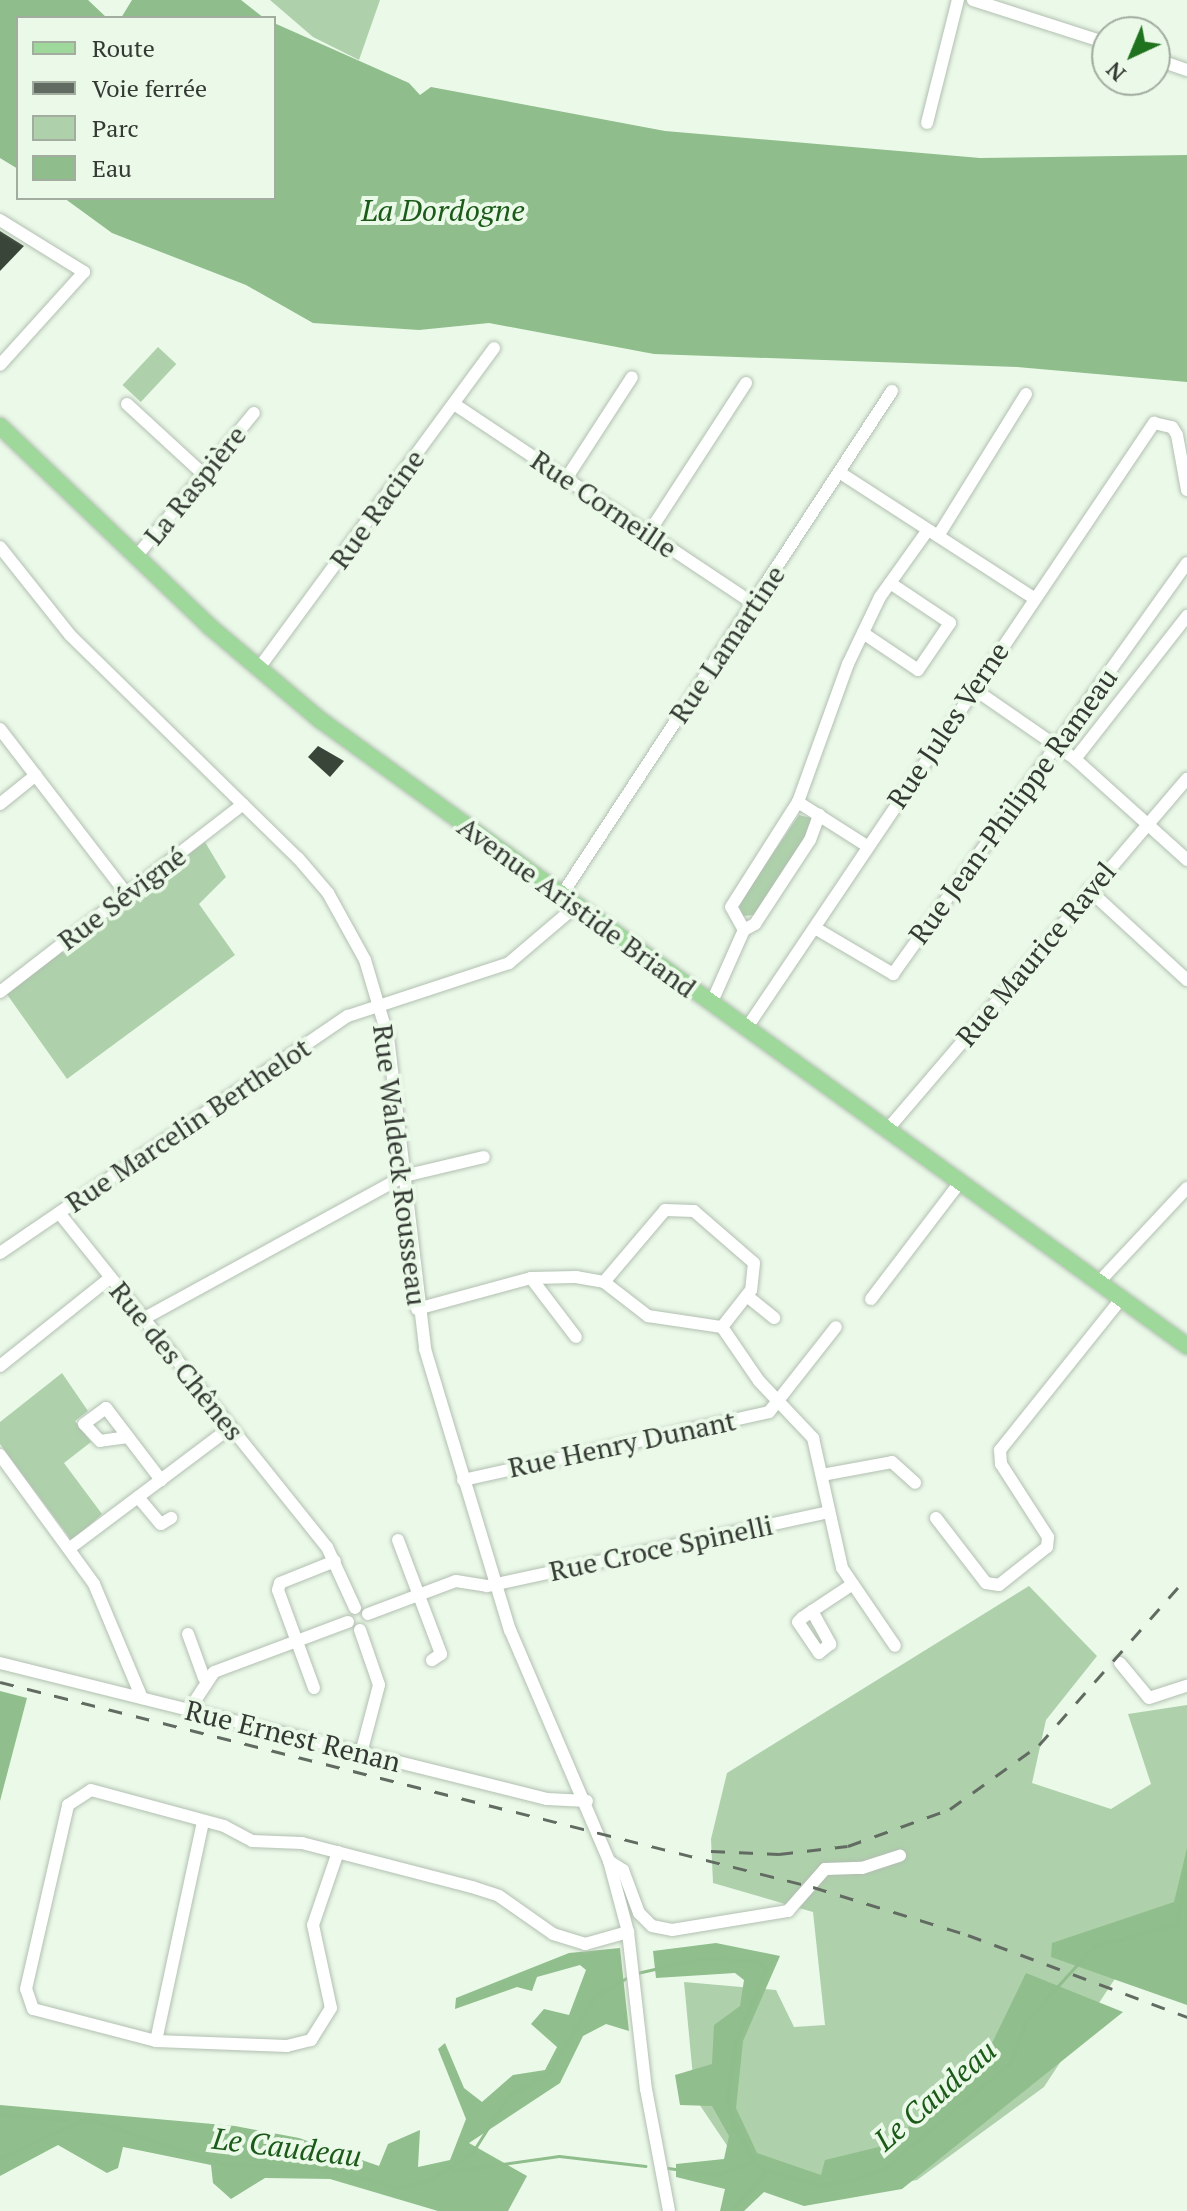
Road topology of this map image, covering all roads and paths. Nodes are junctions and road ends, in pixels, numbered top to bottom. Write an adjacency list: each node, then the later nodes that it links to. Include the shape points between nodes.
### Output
1 (958, 0): 4 (street)
2 (973, 0): 3 (street)
3 (1091, 38)
4 (927, 123)
5 (0, 220): 7 (street, via 84,272)
6 (494, 348): 13 (street, Rue Racine)
7 (0, 365)
8 (632, 377): 19 (street)
9 (746, 383): 21 (street)
10 (892, 391): 18 (street, Rue Lamartine)
11 (1026, 394): 22 (street)
12 (127, 404): 17 (street)
13 (454, 404): 19 (street, Rue Corneille); 31 (street, Rue Racine)
14 (254, 413): 17 (street, La Raspière)
15 (0, 426): 24 (main road, Avenue Aristide Briand)
16 (1183, 443): 20 (street); 27 (street, Rue Jules Verne, via 1172,427 1154,423)
17 (203, 474): 24 (street, La Raspière)
18 (842, 474): 22 (street); 28 (street, Rue Lamartine)
19 (566, 479): 21 (street, Rue Corneille)
20 (1187, 490)
21 (648, 534): 28 (street, Rue Corneille)
22 (933, 534): 26 (street); 27 (street)
23 (0, 547): 40 (street, Rue Waldeck Rousseau, via 70,635)
24 (136, 557): 31 (main road, Avenue Aristide Briand)
25 (1187, 563): 34 (street, Rue Jean-Philippe Rameau)
26 (890, 583): 30 (street); 30 (street, via 950,623 918,670)
27 (1034, 598): 32 (street, Rue Jules Verne)
28 (754, 604): 47 (street, Rue Lamartine)
29 (1187, 616): 35 (street, Rue Jean-Philippe Rameau)
30 (863, 633): 38 (street)
31 (259, 668): 47 (main road, Avenue Aristide Briand)
32 (974, 689): 34 (street); 43 (street, Rue Jules Verne)
33 (0, 729): 36 (street)
34 (1057, 746): 35 (street); 49 (street, Rue Jean-Philippe Rameau, via 893,974)
35 (1075, 759): 42 (street)
36 (36, 775): 39 (street); 46 (street)
37 (1187, 779): 42 (street, Rue Maurice Ravel)
38 (798, 802): 41 (street); 50 (street, via 731,907)
39 (0, 804)
40 (243, 804): 46 (street, Rue Sévigné); 53 (street, Rue Waldeck Rousseau, via 328,893 365,960)
41 (819, 815): 43 (street); 50 (street, via 778,888)
42 (1147, 823): 44 (street); 45 (street, Rue Maurice Ravel)
43 (867, 846): 49 (street, Rue Jules Verne)
44 (1187, 860)
45 (1089, 890): 51 (street); 56 (street, Rue Maurice Ravel)
46 (126, 893): 52 (street, Rue Sévigné)
47 (561, 896): 48 (main road, Avenue Aristide Briand)
48 (576, 906): 53 (street, Rue Marcelin Berthelot, via 509,963); 54 (main road, Avenue Aristide Briand)
49 (815, 928): 55 (street, Rue Jules Verne)
50 (744, 930): 54 (street)
51 (1187, 980)
52 (3, 985)
53 (379, 1004): 58 (street, Rue Waldeck Rousseau); 61 (street, Rue Marcelin Berthelot, via 348,1016)
54 (711, 1004): 55 (main road, Avenue Aristide Briand)
55 (746, 1029): 56 (main road, Avenue Aristide Briand)
56 (887, 1130): 59 (main road, Avenue Aristide Briand)
57 (484, 1157): 58 (street)
58 (404, 1176): 70 (street, Rue Waldeck Rousseau); 72 (street)
59 (960, 1182): 66 (main road, Avenue Aristide Briand); 68 (street)
60 (1187, 1188): 66 (street)
61 (60, 1214): 62 (street, Rue Marcelin Berthelot); 63 (street, Rue des Chênes)
62 (0, 1253)
63 (110, 1278): 72 (street, Rue des Chênes); 77 (street)
64 (531, 1278): 65 (street); 70 (street); 75 (street)
65 (604, 1282): 67 (street, via 653,1221 665,1210 681,1208 694,1211 754,1263); 73 (street, via 648,1316)
66 (1099, 1282): 69 (main road, Avenue Aristide Briand)
67 (747, 1296): 71 (street); 73 (street)
68 (871, 1299)
69 (1121, 1299): 76 (main road, Avenue Aristide Briand); 89 (street, via 1000,1450 1047,1547 999,1585 986,1583)
70 (417, 1309): 84 (street, Rue Waldeck Rousseau)
71 (774, 1318)
72 (143, 1319): 79 (street, Rue des Chênes)
73 (722, 1327): 78 (street)
74 (836, 1327): 78 (street)
75 (576, 1337)
76 (1187, 1346)
77 (0, 1366)
78 (778, 1403): 82 (street, via 813,1438); 84 (street, Rue Henry Dunant, via 769,1412)
79 (230, 1428): 83 (street); 92 (street, Rue des Chênes)
80 (128, 1437): 83 (street)
81 (0, 1455): 91 (street)
82 (822, 1475): 85 (street, via 892,1462); 87 (street)
83 (161, 1480): 86 (street)
84 (463, 1480): 93 (street, Rue Waldeck Rousseau)
85 (915, 1483)
86 (138, 1497): 88 (street, via 161,1524); 91 (street)
87 (828, 1512): 93 (street, Rue Croce Spinelli); 94 (street, via 840,1560)
88 (171, 1518)
89 (936, 1518)
90 (398, 1540): 95 (street)
91 (70, 1548): 110 (street, via 94,1584)
92 (335, 1561): 96 (street, Rue des Chênes); 102 (street, via 280,1583)
93 (494, 1584): 95 (street, Rue Croce Spinelli, via 456,1581); 113 (street, Rue Waldeck Rousseau)
94 (853, 1584): 97 (street); 103 (street)
95 (418, 1594): 98 (street, Rue Croce Spinelli); 104 (street, via 441,1654)
96 (355, 1608): 98 (street); 99 (street)
97 (812, 1611)
98 (368, 1614): 100 (street)
99 (348, 1622): 100 (street); 102 (street)
100 (360, 1630): 112 (street, via 379,1685)
101 (188, 1634): 107 (street)
102 (297, 1642): 107 (street); 109 (street)
103 (895, 1646)
104 (432, 1660)
105 (0, 1663): 110 (street, Rue Ernest Renan)
106 (1120, 1663): 108 (street, via 1149,1698)
107 (204, 1678): 111 (street)
108 (1187, 1686)
109 (314, 1688)
110 (142, 1698): 111 (street, Rue Ernest Renan)
111 (189, 1710): 112 (street, Rue Ernest Renan)
112 (361, 1753): 113 (street, Rue Ernest Renan, via 547,1799)
113 (587, 1801): 117 (street, Rue Waldeck Rousseau)
114 (203, 1821): 115 (street, via 252,1841 302,1843); 119 (street); 119 (street, via 91,1790 72,1799 26,1989 42,2014)
115 (338, 1852): 118 (street, via 499,1896 553,1934 585,1944); 119 (street, via 313,1925 331,2008 319,2032 298,2046)
116 (900, 1856): 117 (street, via 862,1868 825,1869 788,1911 672,1930 652,1926 639,1913 623,1870)
117 (609, 1861): 118 (street)
118 (628, 1932): 120 (street, via 646,2089)
119 (156, 2041)
120 (669, 2211)

